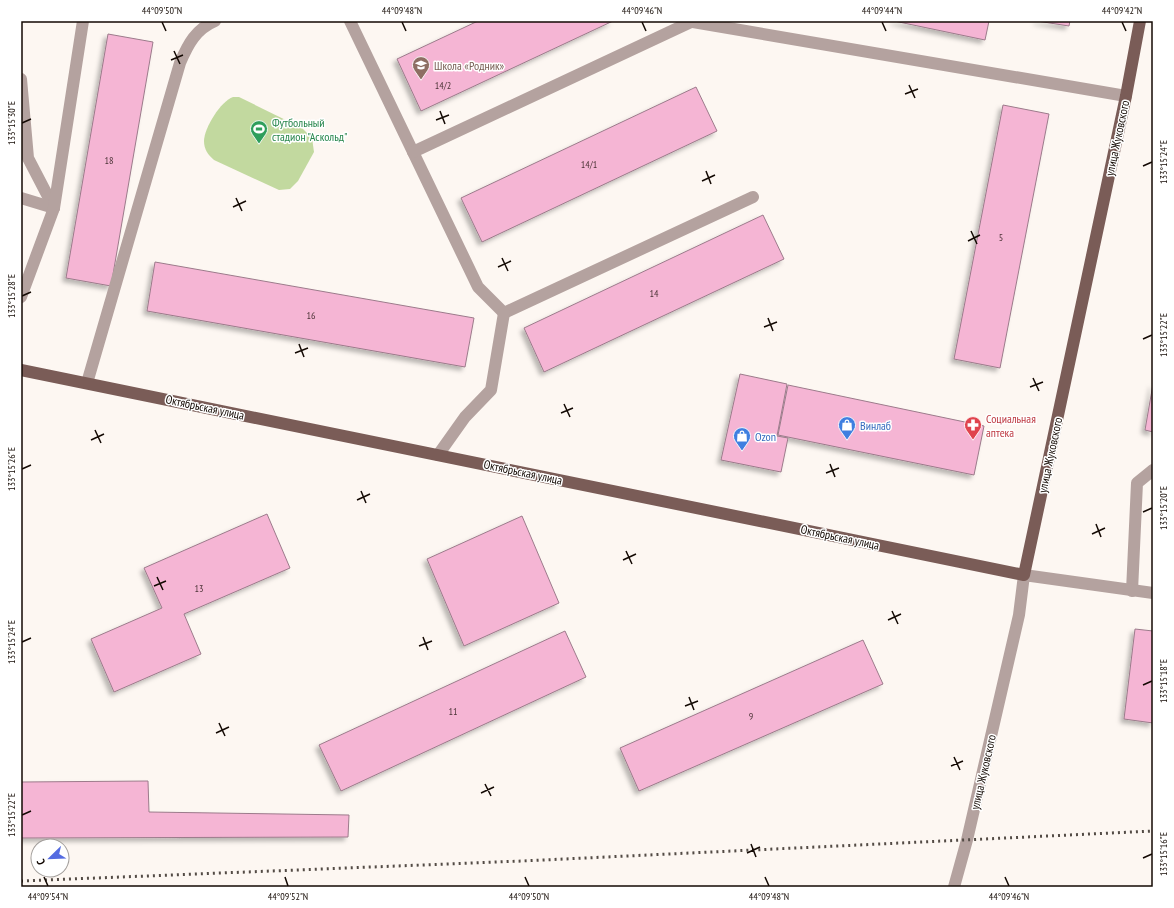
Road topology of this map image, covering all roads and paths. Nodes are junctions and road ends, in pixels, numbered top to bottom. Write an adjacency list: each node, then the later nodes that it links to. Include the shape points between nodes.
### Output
1 (83, 21): 11 (street)
2 (215, 21): 15 (street, via 204,26 189,42 180,62)
3 (350, 21): 8 (street)
4 (1140, 21): 7 (main road, улица Жуковского)
5 (693, 22): 7 (street); 8 (street)
6 (21, 79): 11 (street, via 28,158)
7 (1126, 96): 18 (main road, улица Жуковского)
8 (413, 152): 13 (street, via 478,287)
9 (753, 197): 13 (street)
10 (21, 198): 11 (street)
11 (54, 208): 12 (street)
12 (21, 297)
13 (504, 313): 16 (street, via 491,390 465,417)
14 (21, 370): 15 (main road, Октябрьская улица)
15 (87, 383): 16 (main road, Октябрьская улица)
16 (438, 455): 18 (main road, Октябрьская улица)
17 (1153, 470): 19 (street, via 1137,483)
18 (1024, 575): 19 (street); 21 (street, улица Жуковского, via 1019,615 968,840)
19 (1132, 591): 20 (street)
20 (1153, 593)
21 (954, 887)

